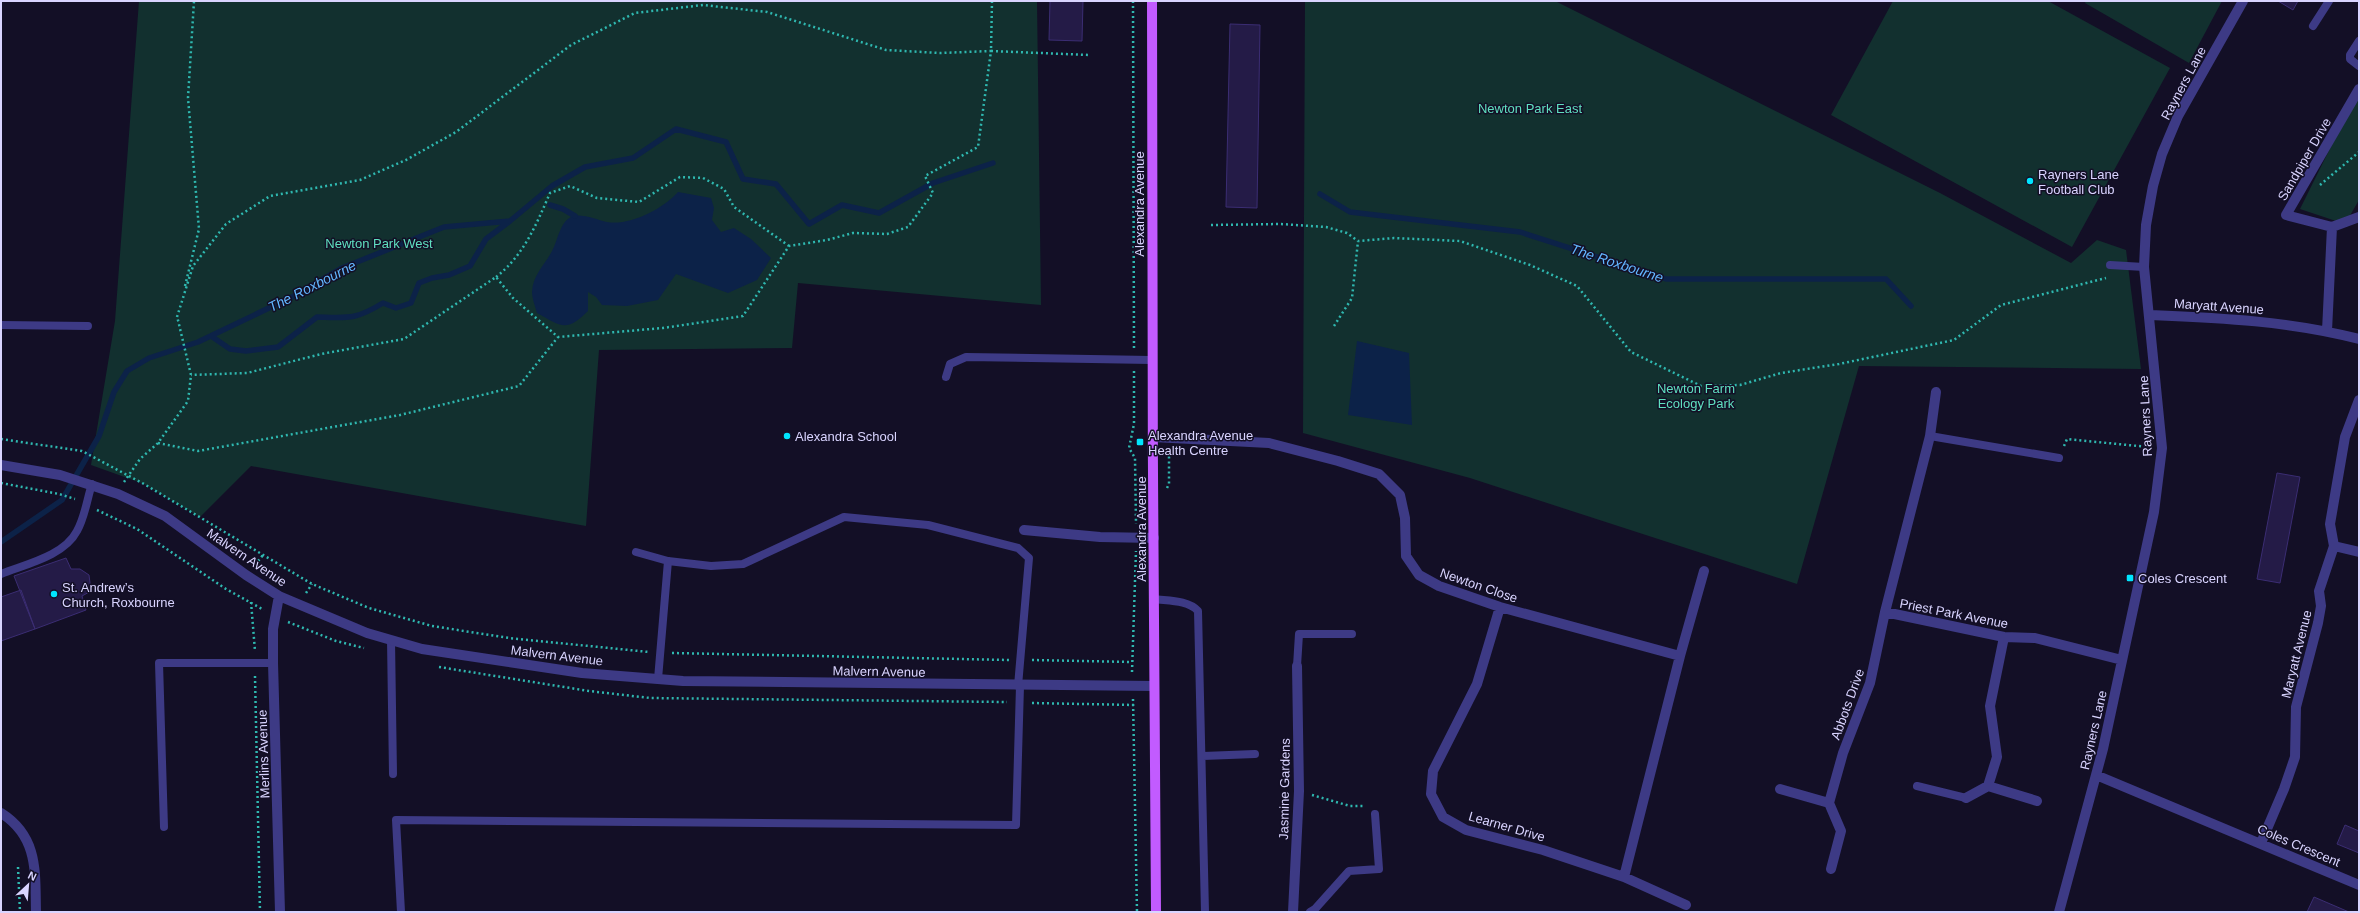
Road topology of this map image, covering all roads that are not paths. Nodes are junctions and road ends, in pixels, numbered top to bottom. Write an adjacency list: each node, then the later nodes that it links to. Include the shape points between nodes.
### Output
1 (1152, 1): 17 (main road, Alexandra Avenue)
2 (2243, 1): 11 (street, Rayners Lane, via 2178,116 2162,154 2146,225)
3 (2329, 1): 4 (lane)
4 (2314, 26)
5 (2359, 41): 6 (lane, via 2350,55 2350,59)
6 (2359, 66)
7 (2359, 90): 9 (street, Sandpiper Drive, via 2286,215)
8 (2359, 217): 9 (street)
9 (2332, 227): 15 (street)
10 (2110, 265): 11 (lane)
11 (2144, 267): 12 (street, Rayners Lane)
12 (2150, 315): 15 (street, Maryatt Avenue, via 2219,318); 42 (street, Rayners Lane, via 2162,448 2154,512)
13 (1, 325): 14 (lane)
14 (88, 326)
15 (2327, 331): 16 (street, Maryatt Avenue)
16 (2359, 339)
17 (1151, 360): 18 (lane, via 966,358 950,364); 22 (main road, Alexandra Avenue)
18 (946, 377)
19 (1936, 392): 21 (street, Priest Park Avenue)
20 (2359, 400): 28 (street, Maryatt Avenue, via 2345,437 2330,524)
21 (1930, 436): 23 (lane); 37 (street, Priest Park Avenue)
22 (1152, 437): 27 (main road, Alexandra Avenue); 36 (street, Newton Close, via 1269,443 1379,474 1400,495 1405,518 1406,556 1419,575 1438,586)
23 (2059, 458)
24 (1, 465): 25 (street, Malvern Avenue, via 60,475)
25 (92, 484): 33 (lane, via 77,531 64,546); 34 (street, Malvern Avenue, via 164,516)
26 (1024, 530): 27 (street, via 1136,539)
27 (1154, 538): 35 (main road, Alexandra Avenue)
28 (2334, 546): 30 (street); 61 (street, Maryatt Avenue, via 2319,591 2321,606 2318,623 2296,708 2295,757)
29 (636, 552): 31 (lane)
30 (2359, 552)
31 (668, 561): 45 (lane); 46 (lane, via 711,566 743,564 844,517 928,525 1018,548 1029,558)
32 (1704, 571): 41 (street)
33 (1, 574)
34 (279, 596): 40 (street, Malvern Avenue, via 367,633); 43 (street, Merlins Avenue, via 273,629)
35 (1154, 599): 47 (main road, Alexandra Avenue); 49 (lane, via 1187,604 1194,606 1198,611)
36 (1500, 607): 41 (street, Newton Close); 63 (street, Learner Drive, via 1477,684 1433,771 1431,794 1443,817 1466,830 1543,850)
37 (1885, 612): 39 (street, Priest Park Avenue); 57 (street, Abbots Drive, via 1870,683 1843,753)
38 (1352, 634): 44 (lane, via 1299,634)
39 (2004, 637): 42 (street, Priest Park Avenue, via 2035,638); 53 (street, via 1990,706 1997,757)
40 (391, 640): 45 (street, Malvern Avenue, via 422,649 582,673); 50 (lane)
41 (1680, 656): 63 (street)
42 (2122, 660): 51 (street, Rayners Lane)
43 (273, 663): 60 (lane, via 158,663); 67 (street, Merlins Avenue)
44 (1297, 666): 71 (street, Jasmine Gardens, via 1299,791)
45 (658, 679): 46 (street, Malvern Avenue)
46 (1019, 686): 47 (street, Malvern Avenue); 68 (lane, via 1016,825 396,820)
47 (1154, 686): 69 (main road, Alexandra Avenue)
48 (1255, 754): 49 (lane)
49 (1203, 756): 70 (lane)
50 (393, 774)
51 (2096, 774): 61 (street, Coles Crescent); 73 (street, Rayners Lane)
52 (1917, 786): 55 (lane)
53 (1988, 786): 55 (street); 56 (street)
54 (1780, 789): 57 (street)
55 (1966, 798)
56 (2038, 801)
57 (1829, 803): 62 (street, via 1841,831)
58 (1, 813): 66 (street, via 20,828 32,850)
59 (1375, 814): 72 (lane, via 1379,869 1349,871)
60 (164, 827)
61 (2261, 843): 64 (street, Coles Crescent)
62 (1831, 869)
63 (1624, 877): 65 (street, Learner Drive)
64 (2359, 885)
65 (1686, 905)
66 (36, 912)
67 (280, 912)
68 (401, 912)
69 (1156, 912)
70 (1205, 912)
71 (1293, 912)
72 (1310, 912)
73 (2059, 912)

